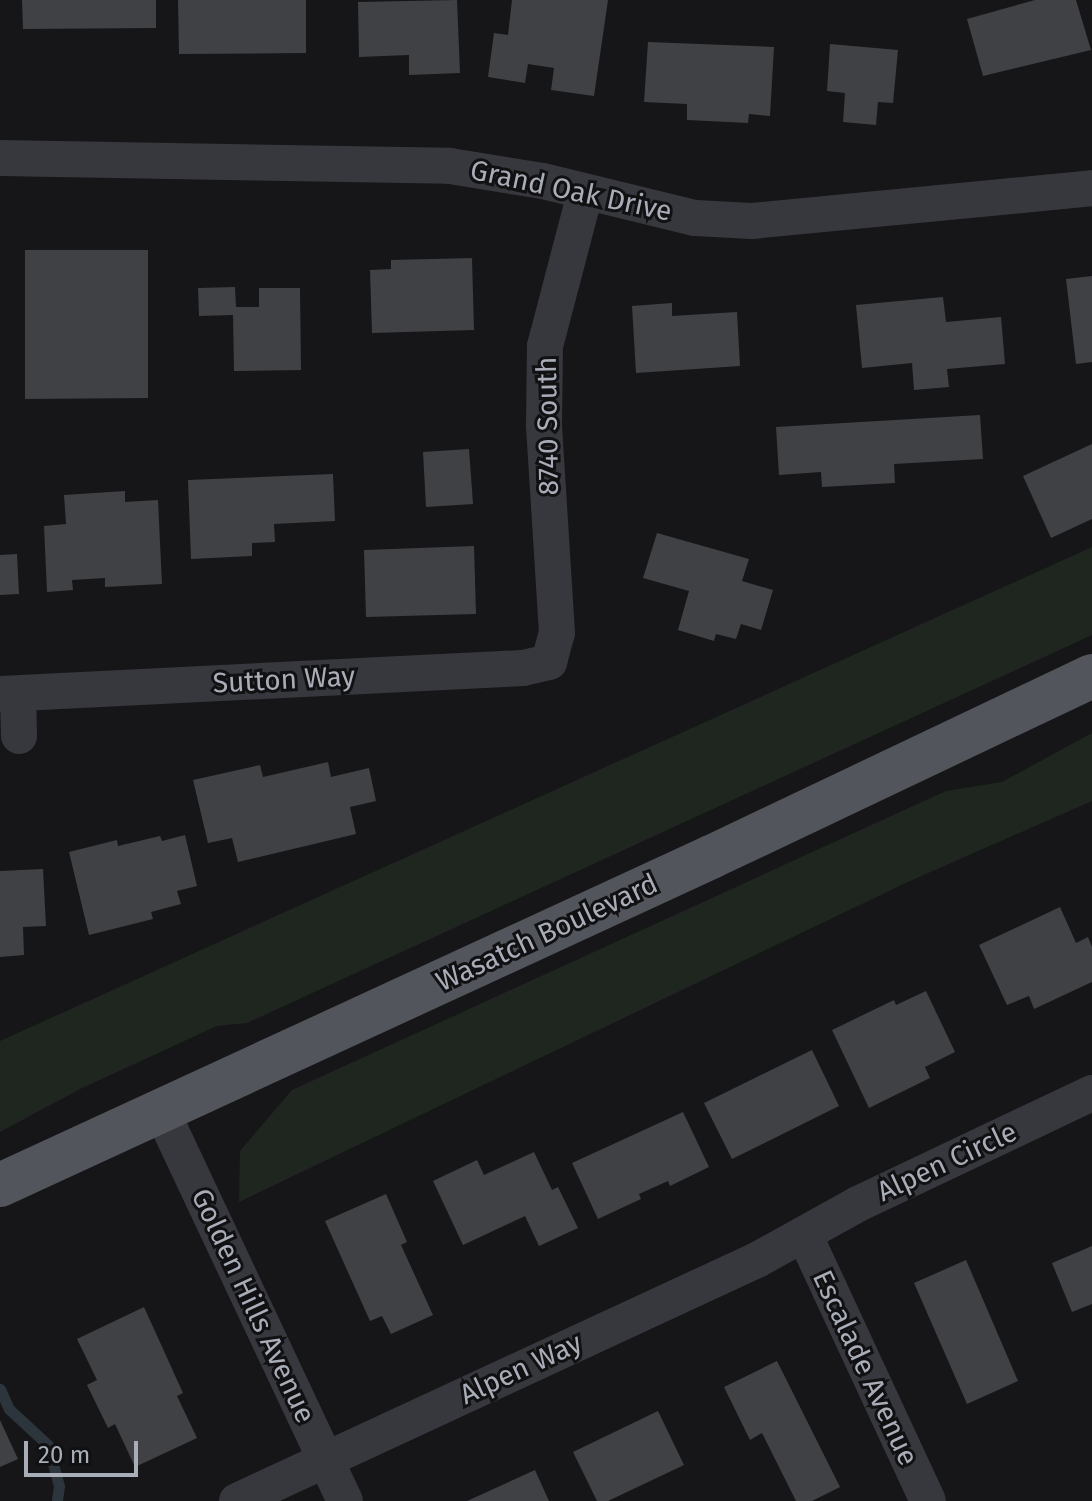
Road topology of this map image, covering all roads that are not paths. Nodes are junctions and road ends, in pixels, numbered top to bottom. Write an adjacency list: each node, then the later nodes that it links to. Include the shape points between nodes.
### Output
1 (0, 158): 3 (street, Grand Oak Drive, via 450,166 514,175)
2 (1092, 188): 3 (street, Grand Oak Drive, via 752,221 695,218)
3 (585, 194): 4 (street, 8740 South, via 545,346 544,424 557,633)
4 (549, 662): 6 (street, Sutton Way, via 523,668)
5 (1092, 676): 9 (main road, Wasatch Boulevard)
6 (9, 694): 7 (street, Sutton Way)
7 (19, 736)
8 (1092, 1093): 11 (street, Alpen Circle)
9 (161, 1110): 10 (main road, Wasatch Boulevard); 12 (street, Golden Hills Avenue)
10 (0, 1185)
11 (804, 1234): 12 (street, Alpen Way); 15 (street, Escalade Avenue)
12 (325, 1459): 13 (street, Alpen Way); 14 (street, Golden Hills Avenue)
13 (237, 1501)
14 (345, 1501)
15 (928, 1501)

